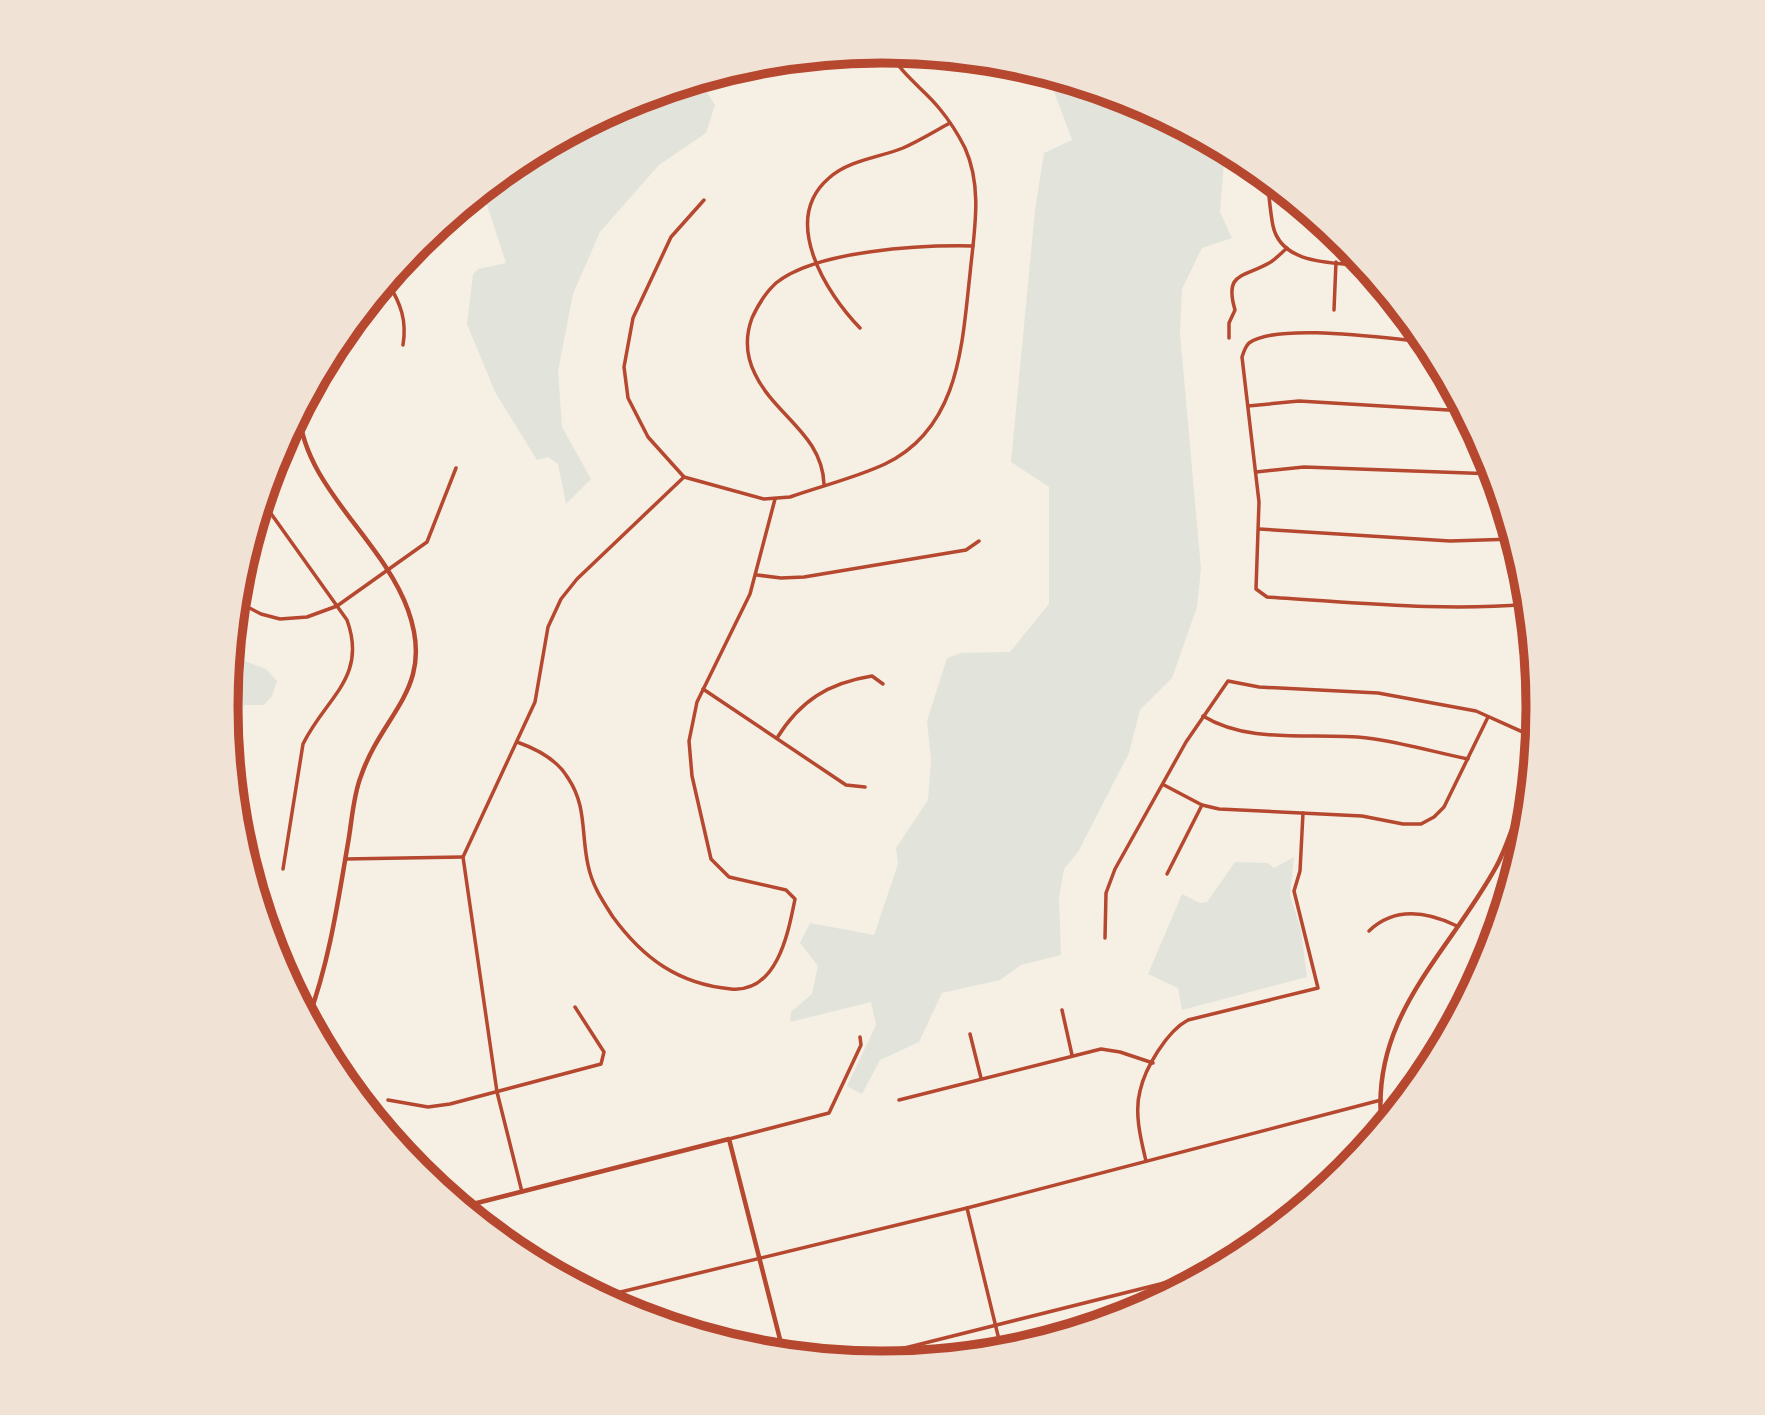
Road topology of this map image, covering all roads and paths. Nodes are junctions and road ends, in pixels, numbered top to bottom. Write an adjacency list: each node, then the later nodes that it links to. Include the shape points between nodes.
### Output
1 (900, 63): 2 (street)
2 (950, 123): 5 (street, via 973,173); 9 (street, via 903,148 848,165 828,179 812,202 808,221)
3 (1269, 191): 6 (street, via 1273,229)
4 (704, 200): 22 (street, via 671,237 633,317 624,368 628,398 648,437)
5 (973, 246): 9 (street, via 872,251); 23 (street, via 961,360 953,388 932,425 887,463)
6 (1286, 248): 7 (street, via 1309,260); 13 (street, via 1232,283 1236,310 1229,323)
7 (1336, 262): 8 (street); 11 (street)
8 (1349, 264)
9 (818, 265): 12 (street); 23 (street, via 776,283 759,303 747,330 747,354 756,376 819,454)
10 (392, 290): 15 (street, via 406,327)
11 (1334, 310)
12 (860, 328)
13 (1229, 338)
14 (1412, 341): 16 (street, via 1290,333 1255,341 1248,344 1242,357)
15 (403, 345)
16 (1248, 406): 17 (street, via 1298,401); 20 (street)
17 (1455, 410)
18 (302, 426): 29 (street, via 312,462)
19 (456, 468): 29 (street, via 427,542)
20 (1255, 472): 21 (street, via 1304,467); 26 (street)
21 (1483, 474)
22 (684, 477): 24 (street); 40 (street, via 561,599 548,627 535,702)
23 (824, 484): 24 (street)
24 (775, 499): 30 (street)
25 (269, 511): 33 (street)
26 (1259, 529): 27 (street); 31 (street, via 1255,589 1267,597 1431,607)
27 (1505, 540)
28 (979, 541): 30 (street, via 965,550 804,576)
29 (387, 568): 33 (street); 48 (street, via 408,609 416,638 416,663 410,688 360,778)
30 (757, 575): 35 (street)
31 (1518, 605)
32 (246, 606): 33 (street, via 280,619 307,617)
33 (337, 606): 49 (street, via 354,639 354,659 345,681 303,744)
34 (883, 684): 39 (street, via 872,676 840,682 813,696 791,716)
35 (703, 689): 39 (street); 40 (street, via 689,740 692,776 711,859 729,877 786,890 795,899 789,932 771,972 747,989 685,979 661,968 634,945 597,894 588,865 583,810 569,778 536,749)
36 (1203, 716): 37 (street, via 1228,681 1259,687 1378,693); 41 (street, via 1223,728 1251,734 1369,738); 42 (street)
37 (1488, 717): 38 (street); 41 (street)
38 (1526, 734)
39 (777, 738): 43 (street, via 846,785)
40 (517, 742): 47 (street)
41 (1468, 759): 46 (street, via 1444,807 1421,824)
42 (1164, 785): 44 (street); 53 (street, via 1133,835 1106,893)
43 (865, 787)
44 (1202, 805): 46 (street); 50 (street)
45 (1519, 805): 51 (street, via 1497,865)
46 (1303, 813): 60 (street, via 1300,871 1294,891 1318,988 1188,1020 1168,1035)
47 (463, 857): 48 (street); 62 (street)
48 (345, 859): 55 (street, via 324,972)
49 (283, 869)
50 (1167, 874)
51 (1458, 927): 52 (street, via 1414,912 1381,919); 64 (street, via 1391,1032)
52 (1369, 930)
53 (1105, 938)
54 (575, 1007): 62 (street, via 604,1052 604,1061)
55 (312, 1008)
56 (1062, 1010): 59 (street)
57 (970, 1034): 61 (street)
58 (860, 1037): 67 (street, via 861,1045 829,1113)
59 (1072, 1055): 60 (street, via 1101,1049); 61 (street)
60 (1153, 1063): 68 (street, via 1139,1091 1139,1135)
61 (981, 1079): 63 (street)
62 (497, 1092): 65 (street, via 428,1107); 69 (street)
63 (899, 1100)
64 (1381, 1100): 66 (street); 68 (street)
65 (388, 1101)
66 (1382, 1115)
67 (729, 1139): 69 (street); 72 (street)
68 (1146, 1161): 71 (street)
69 (522, 1192): 70 (street)
70 (472, 1204)
71 (967, 1208): 72 (street); 75 (street)
72 (760, 1256): 74 (street); 77 (street)
73 (1181, 1279): 75 (street)
74 (614, 1293)
75 (995, 1326): 76 (street); 78 (street)
76 (999, 1341)
77 (781, 1344)
78 (890, 1352)

